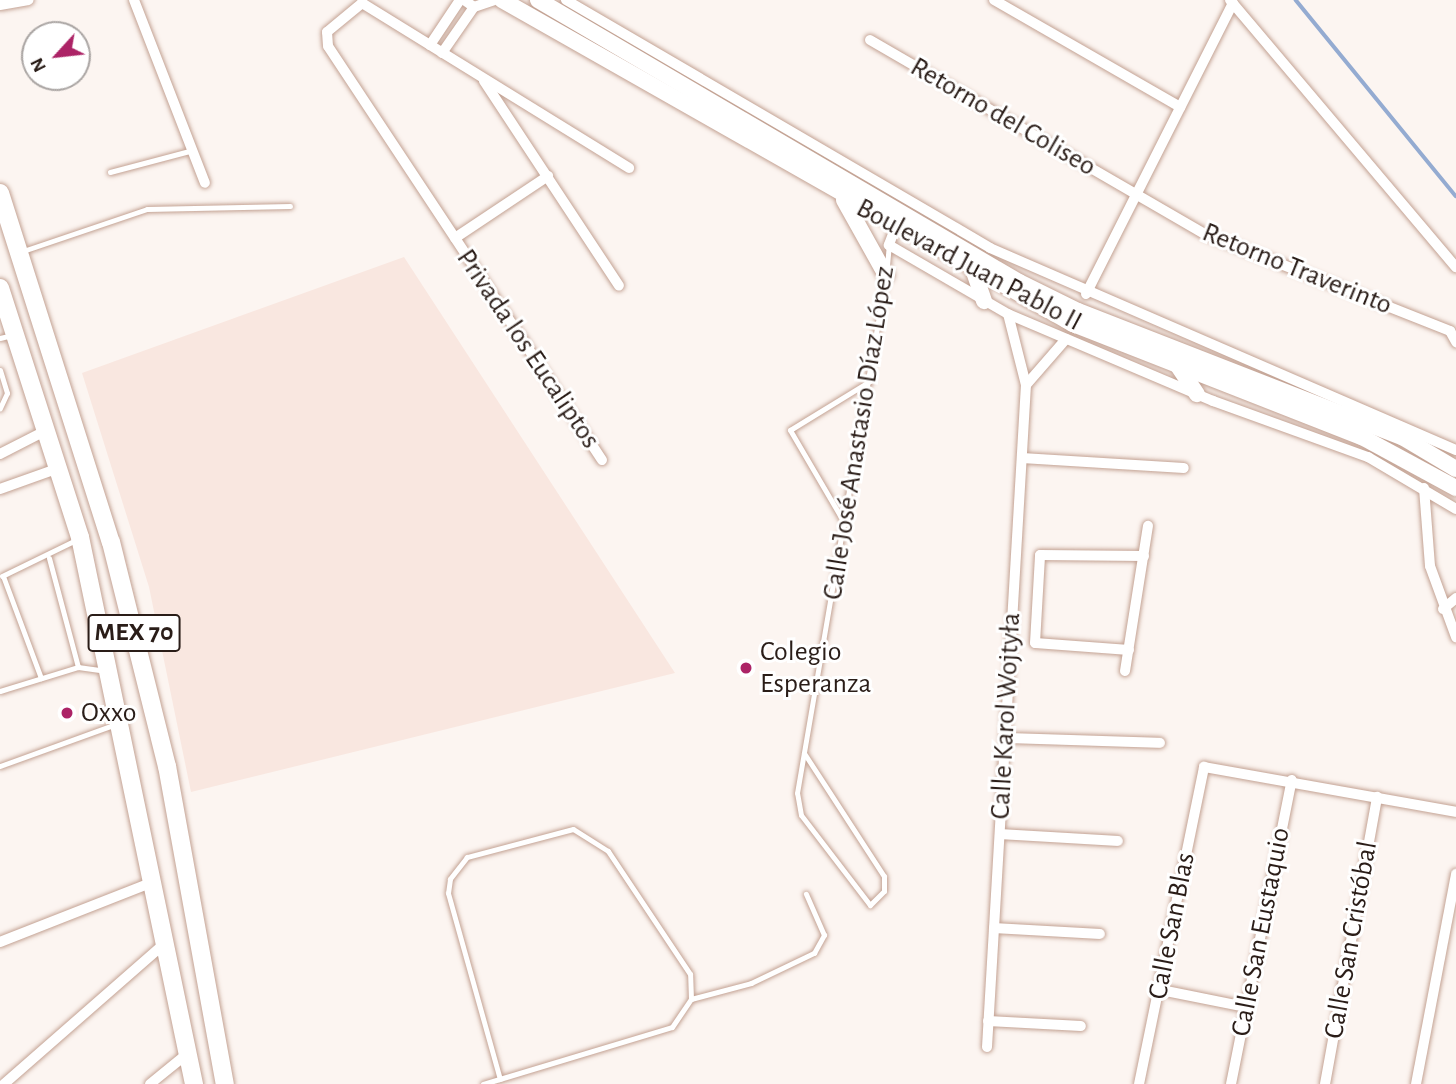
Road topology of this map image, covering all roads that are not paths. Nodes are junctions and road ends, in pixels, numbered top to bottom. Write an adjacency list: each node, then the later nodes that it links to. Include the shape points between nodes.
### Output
1 (29, 0): 10 (street)
2 (134, 0): 18 (street)
3 (494, 0): 8 (street)
4 (502, 0): 24 (main road, Boulevard Juan Pablo II)
5 (538, 0): 16 (main road, Boulevard Juan Pablo II)
6 (566, 0): 17 (street, Boulevard Juan Pablo II)
7 (994, 0): 15 (street)
8 (466, 2): 12 (street); 13 (street)
9 (1232, 2): 15 (street); 32 (street)
10 (0, 5)
11 (870, 40): 25 (street, Retorno del Coliseo)
12 (430, 45): 13 (street); 29 (street, Privada los Eucaliptos, via 362,3 351,6 325,39)
13 (442, 52): 14 (street)
14 (482, 78): 19 (street); 21 (street)
15 (1181, 107): 25 (street)
16 (739, 119): 17 (main road); 28 (main road, Boulevard Juan Pablo II)
17 (766, 119): 26 (street, Boulevard Juan Pablo II)
18 (193, 150): 20 (lane); 22 (street)
19 (629, 168)
20 (110, 172)
21 (548, 176): 29 (street); 35 (street)
22 (205, 183)
23 (0, 193): 31 (main road, MEX 70)
24 (841, 195): 28 (main road, Boulevard Juan Pablo II); 34 (main road)
25 (1136, 195): 37 (street); 43 (street, Retorno Traverinto, via 1205,234 1450,331)
26 (908, 199): 28 (street, Calle José Anastasio Díaz López); 37 (street, Boulevard Juan Pablo II, via 990,248)
27 (290, 206): 31 (lane, via 147,209)
28 (898, 221): 30 (street, Calle José Anastasio Díaz López); 33 (main road, Boulevard Juan Pablo II); 59 (main road, Boulevard Juan Pablo II, via 1078,311 1391,433)
29 (455, 238): 56 (street, Privada los Eucaliptos)
30 (888, 245): 34 (lane, Calle José Anastasio Díaz López); 38 (street)
31 (20, 252): 40 (main road, MEX 70)
32 (1456, 267)
33 (972, 269): 38 (main road); 44 (main road, Boulevard Juan Pablo II, via 1073,324)
34 (886, 275): 46 (lane, Calle José Anastasio Díaz López)
35 (619, 286)
36 (1, 291): 41 (main road, MEX 70)
37 (1086, 294): 52 (street, Boulevard Juan Pablo II)
38 (984, 301): 39 (street)
39 (1008, 314): 42 (street); 47 (street, Calle Karol Wojtyła)
40 (44, 326): 41 (main road); 111 (main road, MEX 70, via 111,542 167,766)
41 (10, 335): 50 (main road, MEX 70)
42 (1066, 339): 47 (street); 48 (street)
43 (1456, 342)
44 (1178, 366): 48 (main road); 51 (main road, Boulevard Juan Pablo II)
45 (0, 370): 49 (lane, via 7,393)
46 (870, 381): 64 (lane, Calle José Anastasio Díaz López); 64 (lane, via 790,430)
47 (1026, 385): 55 (street, Calle Karol Wojtyła)
48 (1197, 394): 54 (street)
49 (0, 408)
50 (47, 430): 53 (street); 58 (main road, MEX 70)
51 (1362, 437): 54 (street); 61 (main road, Boulevard Juan Pablo II)
52 (1456, 450)
53 (0, 454)
54 (1368, 457): 60 (street)
55 (1022, 458): 57 (street); 70 (street, Calle Karol Wojtyła)
56 (602, 460)
57 (1184, 467)
58 (59, 468): 62 (street); 66 (main road, MEX 70)
59 (1456, 469)
60 (1424, 488): 63 (street); 75 (street, via 1430,566)
61 (1456, 488)
62 (0, 489)
63 (1456, 509)
64 (845, 524): 86 (lane, Calle José Anastasio Díaz López)
65 (1149, 526): 67 (street)
66 (80, 537): 68 (lane); 80 (main road, MEX 70)
67 (1144, 556): 71 (street, via 1040,555); 77 (street)
68 (49, 558): 69 (lane); 78 (lane)
69 (1, 576): 81 (lane)
70 (1014, 585): 71 (street); 73 (street, Calle Karol Wojtyła)
71 (1038, 587): 74 (street)
72 (1456, 598): 75 (street)
73 (1013, 609): 74 (street); 84 (street, Calle Karol Wojtyła)
74 (1037, 610): 77 (street, via 1035,643)
75 (1443, 610): 76 (street)
76 (1456, 637)
77 (1129, 650): 79 (street)
78 (78, 667): 80 (lane); 81 (lane)
79 (1125, 671)
80 (111, 672): 83 (main road, MEX 70)
81 (41, 678): 82 (lane)
82 (0, 691)
83 (122, 722): 87 (lane); 94 (main road, MEX 70)
84 (1005, 738): 85 (street); 91 (street, Calle Karol Wojtyła)
85 (1160, 743)
86 (804, 753): 86 (lane, Calle José Anastasio Díaz López, via 797,793 802,815 870,905 884,891 884,876)
87 (0, 766)
88 (1292, 780): 89 (street); 100 (street, Calle San Blas, via 1204,768); 102 (street, Calle San Eustaquio)
89 (1377, 797): 90 (street); 115 (street, Calle San Cristóbal)
90 (1456, 812)
91 (999, 834): 92 (street); 96 (street, Calle Karol Wojtyła)
92 (1118, 841)
93 (1456, 874): 116 (street)
94 (153, 883): 98 (street); 99 (main road, MEX 70)
95 (806, 894): 101 (lane, via 824,935 814,953 751,983)
96 (994, 928): 97 (street); 103 (street, Calle Karol Wojtyła)
97 (1100, 934)
98 (0, 942)
99 (164, 944): 106 (main road, MEX 70); 108 (street)
100 (1161, 990): 102 (street); 113 (street, Calle San Blas)
101 (691, 999): 107 (lane, via 672,1027); 107 (lane, via 690,974 593,836 573,829 467,857 456,867 448,893)
102 (1246, 1007): 114 (street, Calle San Eustaquio)
103 (988, 1021): 104 (street); 105 (street, Calle Karol Wojtyła)
104 (1081, 1026)
105 (987, 1046)
106 (188, 1054): 109 (street); 110 (main road, MEX 70)
107 (500, 1079): 112 (lane)
108 (4, 1084)
109 (150, 1084)
110 (194, 1084)
111 (225, 1084)
112 (483, 1084)
113 (1139, 1084)
114 (1231, 1084)
115 (1325, 1084)
116 (1416, 1084)

